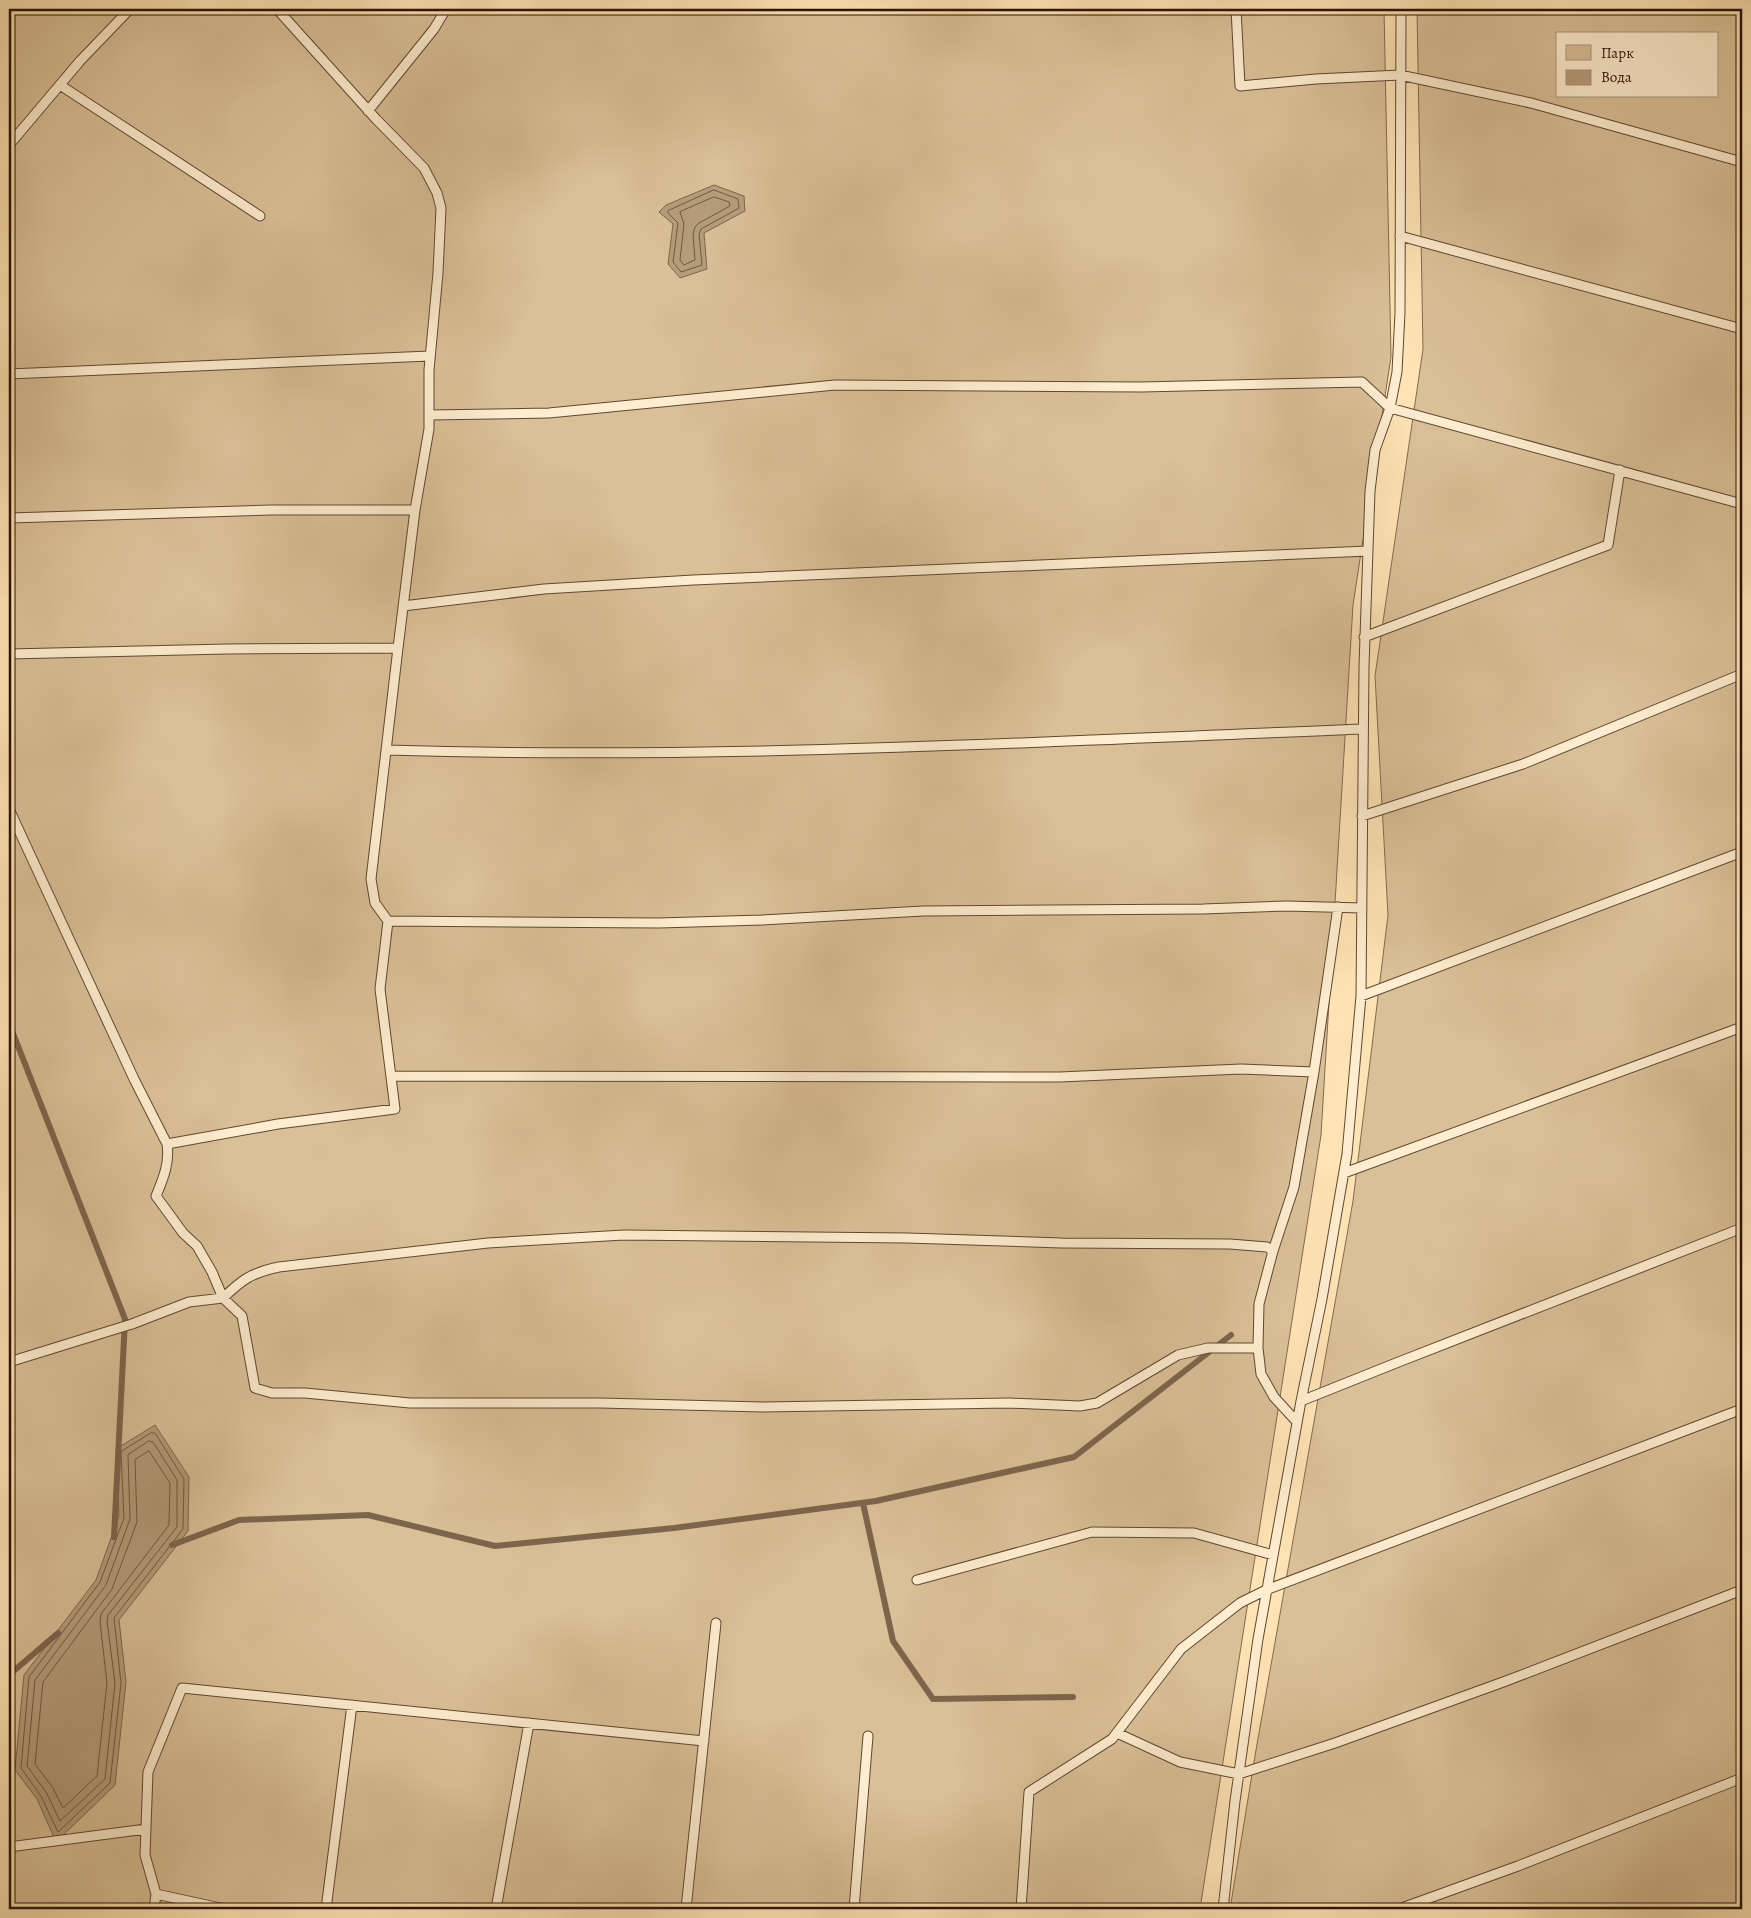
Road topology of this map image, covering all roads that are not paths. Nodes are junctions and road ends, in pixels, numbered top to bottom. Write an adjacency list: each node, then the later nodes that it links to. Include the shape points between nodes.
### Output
1 (130, 9): 7 (lane)
2 (277, 9): 8 (lane)
3 (1236, 9): 6 (lane, via 1240,86)
4 (1401, 9): 6 (lane)
5 (443, 10): 8 (lane, via 434,29)
6 (1400, 75): 10 (lane, via 1531,103); 12 (lane)
7 (60, 85): 9 (lane); 11 (lane)
8 (368, 111): 14 (lane, via 424,168 441,208)
9 (9, 145)
10 (1742, 162)
11 (260, 216)
12 (1400, 236): 13 (lane); 16 (lane, via 1397,372)
13 (1742, 329)
14 (430, 356): 15 (lane); 17 (lane)
15 (9, 374)
16 (1390, 408): 17 (lane, via 1362,382 1141,387 835,385 549,413); 18 (lane); 22 (lane, via 1374,450)
17 (429, 415): 20 (lane)
18 (1620, 470): 19 (lane); 24 (lane, via 1608,546)
19 (1742, 504)
20 (415, 510): 21 (lane, via 271,510); 23 (lane)
21 (9, 518)
22 (1368, 551): 23 (lane, via 694,580 544,589); 24 (lane)
23 (403, 606): 25 (lane)
24 (1364, 637): 28 (lane)
25 (398, 648): 26 (lane); 29 (lane)
26 (9, 654)
27 (1742, 674): 31 (lane, via 1523,764)
28 (1363, 729): 29 (lane, via 780,751 508,754); 31 (lane)
29 (386, 750): 35 (lane, via 371,879 375,903)
30 (9, 809): 40 (lane)
31 (1362, 816): 34 (lane)
32 (1742, 852): 36 (lane)
33 (1338, 907): 34 (lane); 35 (lane, via 923,911 659,923); 38 (lane)
34 (1362, 908): 36 (lane)
35 (388, 921): 39 (lane, via 380,989)
36 (1361, 996): 41 (lane)
37 (1742, 1028): 41 (lane)
38 (1314, 1072): 39 (lane, via 1240,1069 1041,1078); 43 (lane, via 1294,1187)
39 (391, 1076): 40 (lane, via 395,1110 278,1124)
40 (167, 1144): 44 (lane, via 169,1156 165,1175 156,1196 183,1233 197,1246)
41 (1344, 1173): 47 (lane)
42 (1742, 1228): 47 (lane)
43 (1273, 1251): 44 (lane, via 1267,1247 1230,1244 624,1235 488,1243 280,1267 242,1280); 45 (lane, via 1259,1304)
44 (223, 1298): 45 (lane, via 242,1316 254,1388 272,1393 410,1403 763,1407 1009,1403 1080,1406 1097,1403 1178,1355 1208,1348); 46 (lane, via 189,1302 132,1324)
45 (1258, 1348): 49 (lane, via 1262,1374 1274,1397)
46 (9, 1362)
47 (1301, 1402): 49 (lane)
48 (1742, 1410): 52 (lane)
49 (1297, 1422): 50 (lane)
50 (1273, 1555): 51 (lane, via 1194,1533 1092,1532); 52 (lane)
51 (916, 1580)
52 (1266, 1590): 57 (lane, via 1240,1603 1181,1649); 60 (lane)
53 (1742, 1590): 60 (lane, via 1506,1681 1336,1743)
54 (716, 1623): 59 (lane)
55 (352, 1705): 56 (lane); 62 (lane, via 182,1688 148,1772); 67 (lane)
56 (529, 1723): 59 (lane); 68 (lane)
57 (1117, 1732): 60 (lane, via 1180,1762); 71 (lane, via 1112,1739 1029,1792)
58 (868, 1736): 70 (lane)
59 (704, 1742): 69 (lane)
60 (1239, 1774): 72 (lane)
61 (1742, 1778): 73 (lane)
62 (146, 1829): 63 (lane); 64 (lane, via 145,1855)
63 (9, 1847)
64 (156, 1894): 65 (lane); 66 (lane)
65 (154, 1909)
66 (225, 1909)
67 (326, 1909)
68 (496, 1909)
69 (686, 1909)
70 (854, 1909)
71 (1022, 1909)
72 (1223, 1909)
73 (1399, 1909)

